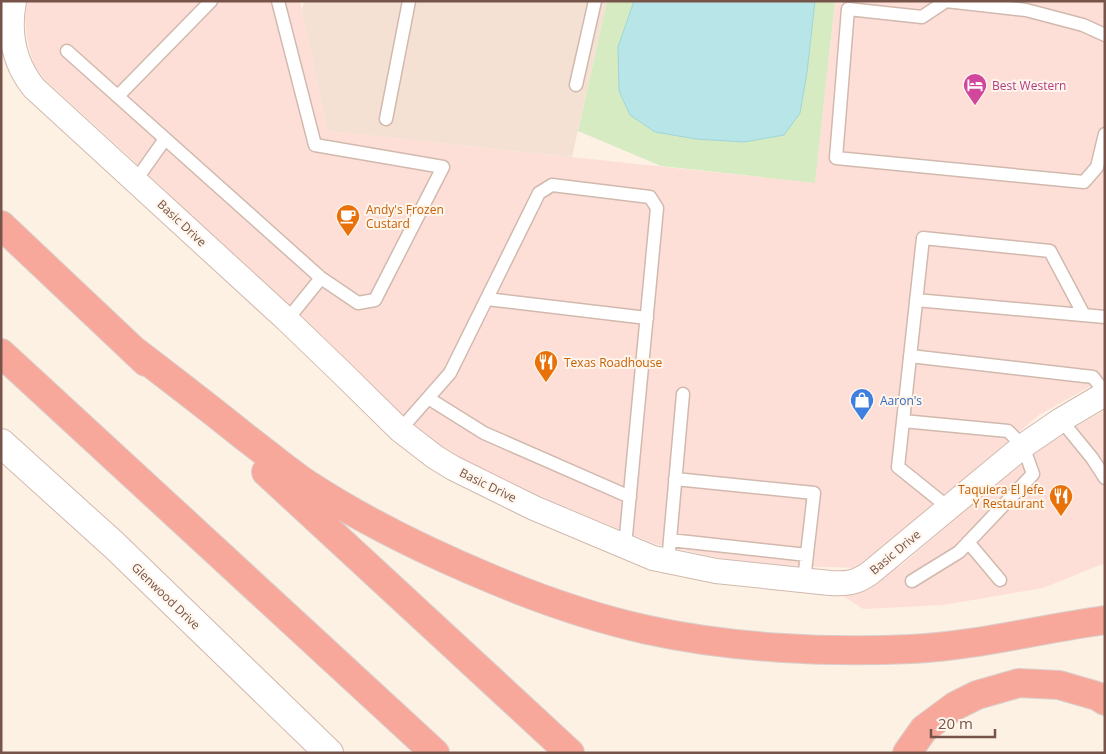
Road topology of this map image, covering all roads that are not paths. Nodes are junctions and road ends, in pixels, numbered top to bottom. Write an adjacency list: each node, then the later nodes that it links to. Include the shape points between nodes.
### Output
1 (14, 1): 6 (street, Basic Drive)
2 (211, 1): 10 (lane)
3 (278, 1): 16 (lane, via 315,145 443,167 375,300 358,302)
4 (408, 1): 11 (lane)
5 (595, 1): 9 (lane)
6 (6, 24): 14 (street, Basic Drive, via 16,59 34,88)
7 (1105, 35): 12 (lane, via 1083,25 1026,10 946,1 922,17 848,9 836,158 1084,182 1097,167)
8 (67, 51): 10 (lane)
9 (576, 85)
10 (118, 96): 13 (lane)
11 (386, 118)
12 (1105, 134)
13 (165, 139): 14 (lane); 16 (lane)
14 (136, 180): 22 (street, Basic Drive)
15 (1, 225): 23 (highway)
16 (321, 278): 22 (lane)
17 (487, 299): 21 (lane); 21 (lane, via 539,193 552,185 650,197 657,208); 28 (lane, via 450,373)
18 (916, 300): 19 (lane); 19 (lane, via 923,238 1050,251); 25 (lane)
19 (1084, 315): 20 (lane)
20 (1105, 317)
21 (646, 318): 37 (lane)
22 (287, 320): 31 (street, Basic Drive)
23 (132, 349): 48 (highway, via 303,481 368,520 448,561 543,600 610,620 648,630 769,647 852,650 913,649); 52 (highway)
24 (1, 353): 51 (highway)
25 (910, 356): 26 (lane, via 1093,377); 30 (lane)
26 (1105, 393): 29 (street, Basic Drive)
27 (683, 394): 36 (lane)
28 (428, 398): 31 (lane); 37 (lane, via 484,433)
29 (1061, 420): 33 (street, Basic Drive); 34 (lane)
30 (903, 421): 33 (lane, via 1008,431); 38 (lane, via 898,467)
31 (400, 430): 40 (street, Basic Drive, via 453,468 534,508)
32 (1, 443): 50 (street, Glenwood Drive, via 114,545)
33 (1023, 446): 38 (street, Basic Drive); 39 (lane, via 1033,474)
34 (1101, 464): 35 (lane)
35 (1105, 478)
36 (675, 480): 41 (lane); 42 (lane, via 814,493)
37 (630, 497): 40 (lane)
38 (948, 508): 43 (street, Basic Drive, via 859,581 844,584)
39 (968, 542): 44 (lane); 45 (lane, via 959,552)
40 (625, 546): 41 (street, Basic Drive, via 653,558)
41 (669, 551): 42 (lane); 43 (street, Basic Drive, via 716,571)
42 (807, 555): 43 (lane)
43 (804, 580)
44 (1000, 580)
45 (912, 581)
46 (1105, 610): 48 (highway)
47 (1105, 620): 48 (highway)
48 (1070, 625)
49 (1105, 700): 53 (highway, via 1059,685 1019,683 977,695 955,706 924,729)
50 (329, 753)
51 (435, 753)
52 (570, 753)
53 (907, 753)

